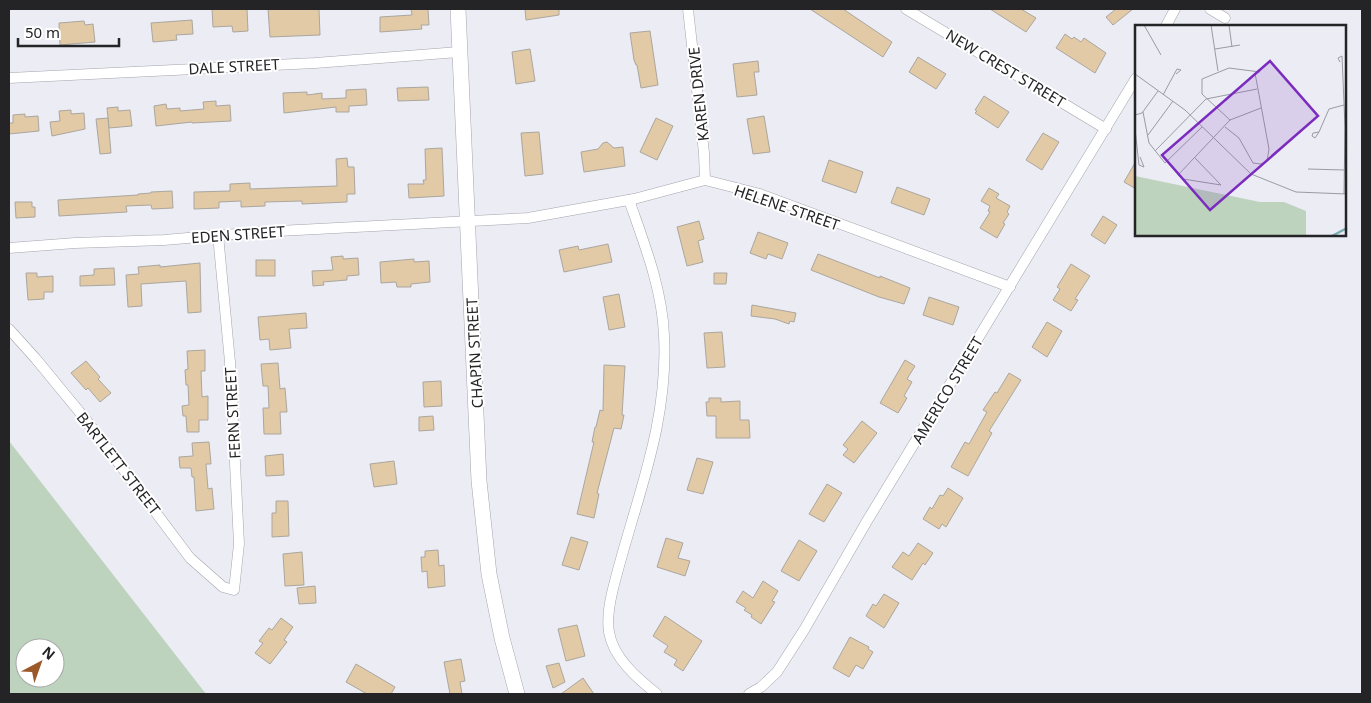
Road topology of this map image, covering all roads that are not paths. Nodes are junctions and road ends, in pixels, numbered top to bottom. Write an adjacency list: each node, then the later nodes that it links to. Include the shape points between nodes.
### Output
1 (458, 9): 8 (main road, CHAPIN STREET)
2 (688, 9): 12 (street, KAREN DRIVE)
3 (906, 9): 11 (street, NEW CREST STREET)
4 (1175, 9): 7 (street)
5 (1210, 9): 6 (street)
6 (1225, 18)
7 (1167, 25)
8 (459, 52): 9 (street, DALE STREET, via 316,63); 14 (main road, CHAPIN STREET)
9 (9, 78)
10 (1135, 80): 11 (street, AMERICO STREET)
11 (1106, 129): 17 (street, AMERICO STREET)
12 (706, 180): 13 (street, HELENE STREET); 17 (street, HELENE STREET, via 760,194)
13 (629, 200): 14 (street, HELENE STREET, via 528,218); 21 (street, via 655,273 664,333 664,362 656,440 612,593 609,634 626,665)
14 (468, 220): 15 (street, EDEN STREET); 20 (main road, CHAPIN STREET, via 480,481 489,574)
15 (218, 235): 16 (street, EDEN STREET); 19 (street, FERN STREET, via 230,362 238,526)
16 (9, 248)
17 (1010, 287): 22 (street, AMERICO STREET, via 795,644 777,672)
18 (9, 329): 19 (street, BARTLETT STREET, via 87,421 190,558 223,587)
19 (234, 590)
20 (517, 694)
21 (657, 694)
22 (749, 694)

